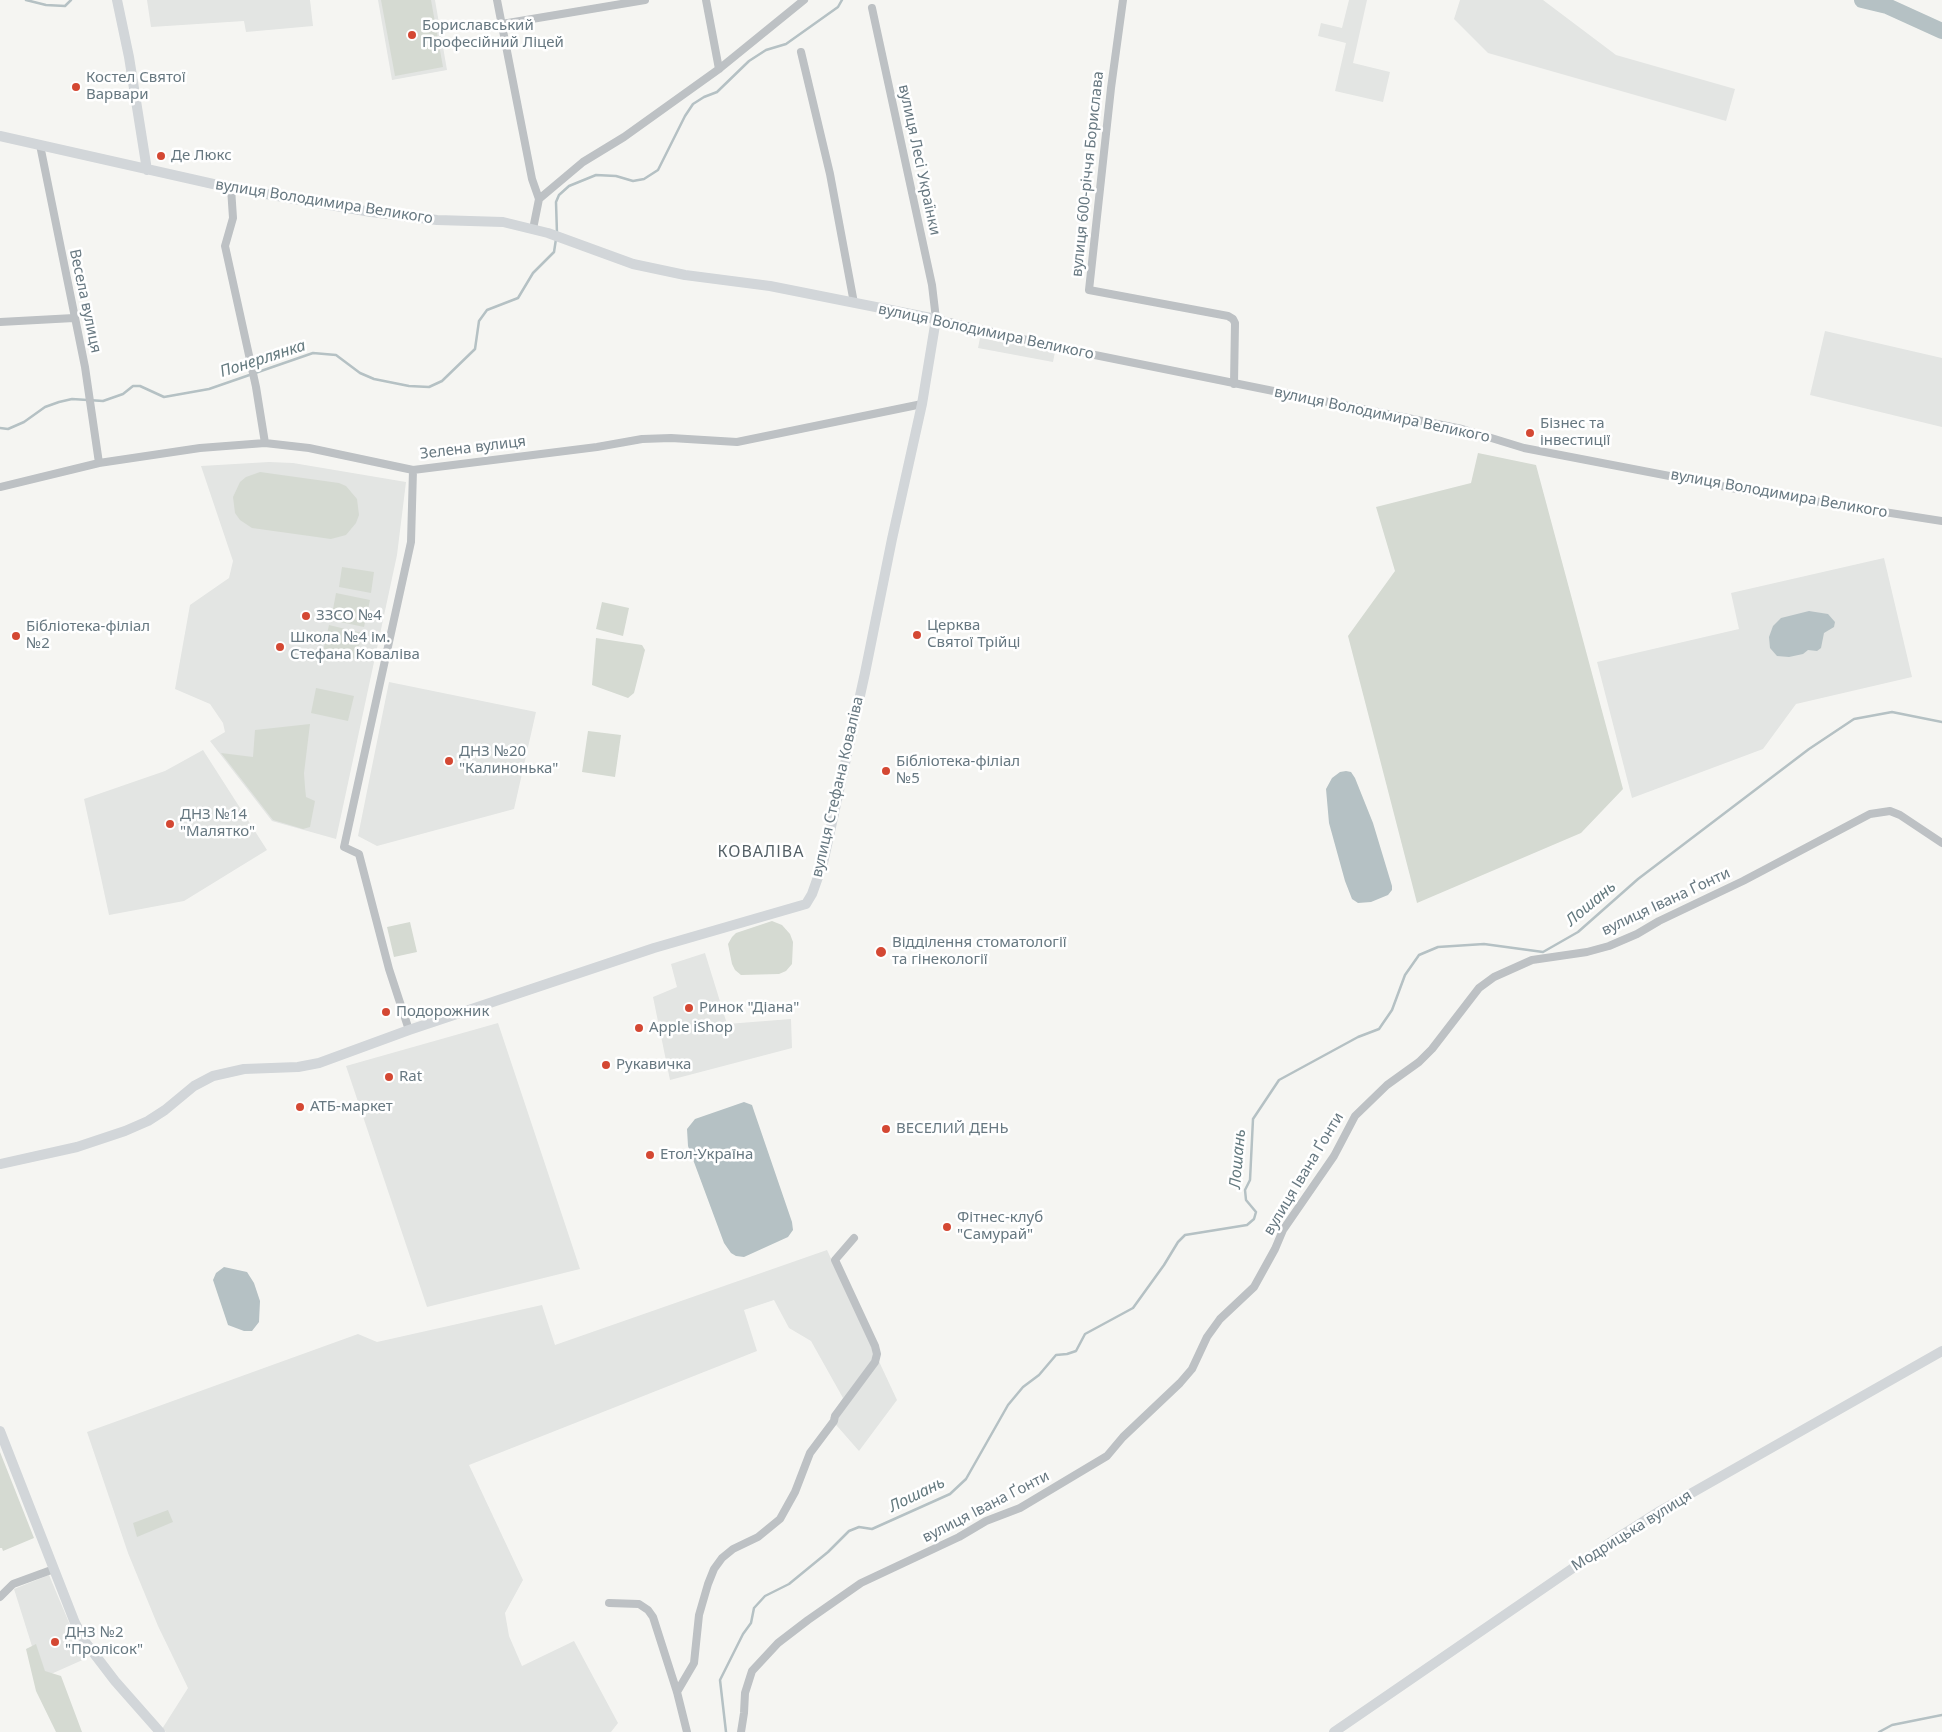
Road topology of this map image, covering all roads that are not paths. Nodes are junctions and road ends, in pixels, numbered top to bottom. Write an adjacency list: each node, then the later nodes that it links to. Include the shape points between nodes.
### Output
1 (117, 0): 13 (street)
2 (497, 0): 8 (street)
3 (645, 0): 8 (street)
4 (706, 0): 10 (street)
5 (804, 0): 10 (street)
6 (1123, 0): 21 (street, вулиця 600-річчя Борислава, via 1089,290 1228,316 1235,323)
7 (872, 8): 19 (street, вулиця Лесі Українки, via 932,285)
8 (502, 24): 15 (street, via 532,179)
9 (801, 52): 17 (street, via 830,174)
10 (719, 68): 15 (street, via 624,137 583,162)
11 (0, 136): 12 (street, вулиця Володимира Великого)
12 (40, 145): 13 (street, вулиця Володимира Великого); 18 (street, Весела вулиця)
13 (147, 170): 14 (street, вулиця Володимира Великого)
14 (231, 188): 16 (street, вулиця Володимира Великого, via 371,212 437,220 503,222); 23 (street, via 233,218 225,246 256,387)
15 (539, 199): 16 (street)
16 (533, 229): 17 (street, вулиця Володимира Великого, via 633,264 685,275 770,286)
17 (854, 304): 19 (street, вулиця Володимира Великого)
18 (74, 318): 20 (street); 24 (street, Весела вулиця)
19 (936, 318): 21 (street, вулиця Володимира Великого); 22 (street, вулиця Стефана Коваліва)
20 (0, 322)
21 (1234, 384): 27 (street, вулиця Володимира Великого, via 1462,429 1524,448 1736,489)
22 (922, 404): 25 (street, Зелена вулиця, via 737,442 642,439); 29 (street, вулиця Стефана Коваліва, via 827,845 806,904 654,948)
23 (264, 443): 24 (street, Зелена вулиця, via 200,448); 25 (street, Зелена вулиця, via 309,448)
24 (99, 463): 26 (street, Зелена вулиця)
25 (413, 470): 29 (street, via 411,542 344,847 360,854 389,970)
26 (0, 487)
27 (1942, 521)
28 (1942, 843): 40 (street, вулиця Івана Ґонти, via 1900,814 1890,811 1870,814 1623,940 1588,952 1532,960 1494,977 1479,988 1426,1055 1387,1085 1355,1116 1334,1156 1283,1230 1254,1287 1220,1319 1180,1384 1107,1456 1020,1508 861,1583 778,1643 752,1671 745,1693)
29 (409, 1030): 30 (street, вулиця Стефана Коваліва, via 319,1063 244,1069 213,1076 194,1086 165,1110 125,1132 77,1147)
30 (0, 1164)
31 (854, 1238): 37 (street, via 835,1260 875,1346 875,1362 810,1454 780,1519 758,1538 733,1549 714,1569 699,1615 694,1663)
32 (1942, 1351): 41 (street, Модрицька вулиця, via 1660,1511)
33 (0, 1431): 34 (street)
34 (54, 1569): 35 (street, via 13,1584); 38 (street, via 86,1642)
35 (0, 1597)
36 (609, 1603): 37 (street, via 640,1604 648,1610)
37 (678, 1692): 39 (street)
38 (160, 1732)
39 (687, 1732)
40 (741, 1732)
41 (1334, 1732)

